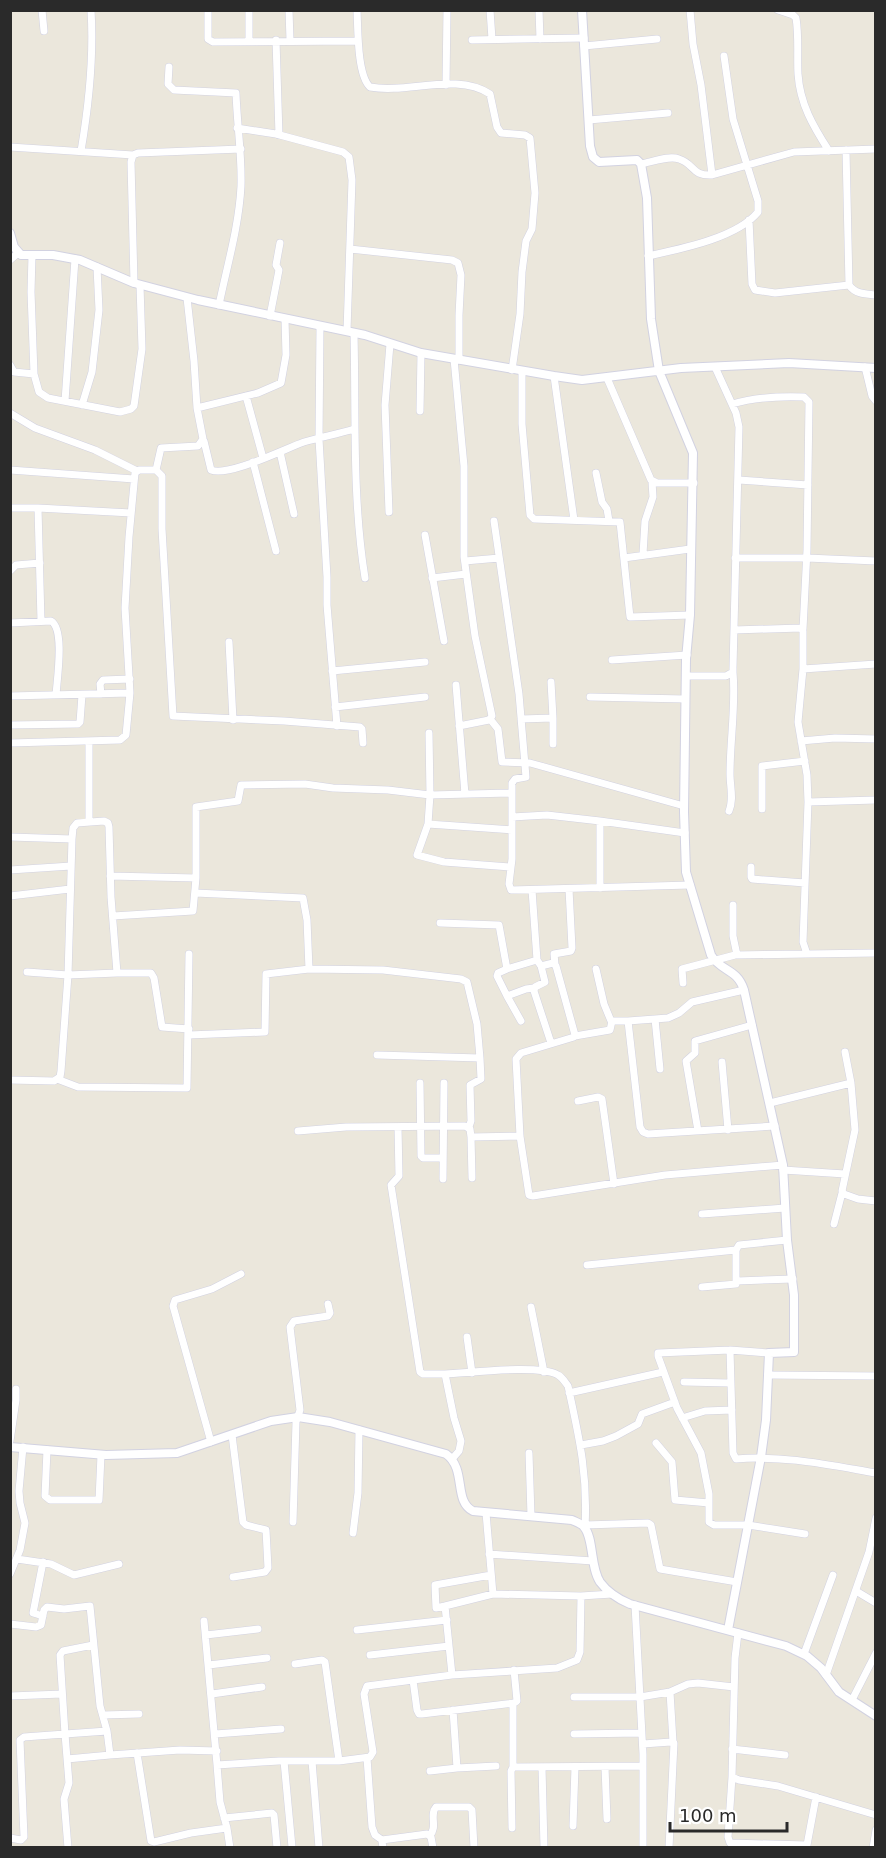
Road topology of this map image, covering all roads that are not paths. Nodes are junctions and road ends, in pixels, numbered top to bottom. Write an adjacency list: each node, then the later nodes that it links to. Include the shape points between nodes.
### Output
1 (42, 10): 13 (street)
2 (91, 10): 34 (street, via 90,85)
3 (208, 10): 20 (street, via 210,41)
4 (249, 10): 20 (street)
5 (289, 10): 18 (street)
6 (357, 10): 21 (street)
7 (447, 10): 25 (street)
8 (490, 10): 14 (street)
9 (539, 10): 15 (street)
10 (582, 10): 22 (street)
11 (690, 10): 39 (street)
12 (778, 10): 35 (street, via 796,18 802,100)
13 (44, 31)
14 (492, 39): 15 (street); 19 (street)
15 (540, 39): 22 (street)
16 (657, 39): 22 (street)
17 (276, 40): 18 (street); 20 (street); 29 (street)
18 (290, 40): 21 (street)
19 (472, 40)
20 (249, 41)
21 (358, 41): 25 (street, via 364,77 370,87)
22 (584, 42): 27 (street)
23 (724, 56): 38 (street, via 733,119)
24 (169, 67): 28 (street, via 168,84 174,90 236,93)
25 (446, 85): 65 (street, via 479,87 490,94 501,134 525,135 531,142 535,193 532,229 526,241)
26 (668, 114): 27 (street)
27 (589, 120): 37 (street, via 594,159 637,160)
28 (237, 128): 29 (street); 31 (street)
29 (279, 135): 43 (street, via 349,157)
30 (10, 147): 34 (street)
31 (241, 149): 36 (street); 53 (street, via 236,226)
32 (876, 149): 33 (street)
33 (846, 150): 35 (street); 50 (street)
34 (81, 151): 36 (street)
35 (829, 151): 38 (street, via 794,152)
36 (133, 155): 49 (street, via 130,162)
37 (641, 164): 39 (street, via 676,157 701,176); 45 (street, via 647,198)
38 (745, 165): 39 (street); 40 (street, via 758,201 758,212)
39 (712, 175)
40 (749, 220): 45 (street, via 690,247); 50 (street, via 755,290 775,293)
41 (10, 233): 46 (street)
42 (280, 243): 54 (street)
43 (351, 249): 57 (street); 60 (street, via 458,263 461,275)
44 (32, 255): 46 (street); 47 (street); 68 (street)
45 (648, 255): 66 (street, via 651,319)
46 (14, 256)
47 (75, 259): 48 (street); 73 (street)
48 (97, 267): 49 (street); 75 (street, via 99,310 92,372)
49 (137, 284): 52 (street); 75 (street, via 142,349 134,406 120,411)
50 (849, 285): 51 (street, via 860,293)
51 (876, 295)
52 (187, 298): 53 (street); 76 (street)
53 (219, 305): 54 (street)
54 (270, 315): 55 (street)
55 (285, 319): 56 (street); 71 (street, via 286,355 281,383)
56 (320, 327): 57 (street); 80 (street)
57 (351, 332): 58 (street); 79 (street)
58 (390, 344): 59 (street); 96 (street, via 385,405)
59 (421, 353): 60 (street); 77 (street)
60 (457, 359): 65 (street); 110 (street)
61 (10, 364): 68 (street, via 14,372)
62 (715, 367): 63 (street, via 789,363); 66 (street); 74 (street)
63 (865, 367): 64 (street); 72 (street)
64 (876, 368)
65 (512, 370): 67 (street)
66 (659, 371): 70 (street); 92 (street, via 693,453)
67 (522, 372): 69 (street); 99 (street, via 529,512 534,519)
68 (34, 374): 73 (street, via 39,392)
69 (554, 376): 70 (street, via 582,380); 99 (street)
70 (611, 377): 91 (street, via 631,438)
71 (246, 396): 76 (street); 83 (street)
72 (876, 400)
73 (65, 401): 75 (street)
74 (732, 404): 90 (street, via 739,427); 93 (street, via 762,397 807,399)
75 (82, 405)
76 (197, 408): 81 (street)
77 (420, 411)
78 (10, 413): 87 (street, via 35,428 95,450)
79 (354, 429): 80 (street); 115 (street)
80 (319, 438): 82 (street); 129 (street)
81 (203, 439): 84 (street, via 211,470 217,472); 86 (street, via 198,446 160,448)
82 (280, 452): 83 (street); 98 (street)
83 (263, 458): 84 (street)
84 (253, 462): 104 (street)
85 (10, 470): 89 (street)
86 (156, 470): 87 (street); 147 (street, via 162,476 172,715)
87 (137, 471): 89 (street)
88 (596, 473): 101 (street)
89 (134, 479): 97 (street)
90 (739, 480): 93 (street); 108 (street)
91 (652, 482): 92 (street); 105 (street)
92 (694, 483): 103 (street)
93 (808, 485): 109 (street)
94 (10, 508): 95 (street)
95 (38, 508): 97 (street); 112 (street)
96 (389, 512)
97 (131, 513): 132 (street, via 125,608)
98 (294, 514)
99 (574, 520): 101 (street)
100 (494, 521): 106 (street)
101 (609, 521): 107 (street, via 621,524)
102 (425, 536): 116 (street)
103 (690, 549): 105 (street); 117 (street)
104 (276, 551)
105 (643, 554): 107 (street)
106 (499, 558): 110 (street); 144 (street)
107 (624, 558): 117 (street, via 630,617)
108 (735, 558): 109 (street); 121 (street)
109 (807, 558): 111 (street); 120 (street)
110 (465, 561): 114 (street)
111 (876, 561)
112 (40, 563): 113 (street, via 16,565); 118 (street)
113 (10, 571)
114 (466, 573): 116 (street); 146 (street)
115 (365, 578)
116 (432, 578): 122 (street)
117 (690, 615): 124 (street)
118 (41, 621): 119 (street); 139 (street, via 51,621 57,627)
119 (10, 623)
120 (803, 629): 121 (street); 128 (street)
121 (734, 630): 130 (street)
122 (444, 641)
123 (229, 642): 147 (street)
124 (687, 655): 125 (street); 131 (street)
125 (612, 660)
126 (426, 662): 129 (street)
127 (876, 664): 128 (street)
128 (803, 669): 154 (street, via 798,722)
129 (332, 671): 143 (street)
130 (733, 672): 131 (street, via 726,676); 167 (street)
131 (686, 676): 142 (street)
132 (130, 679): 135 (street); 136 (street, via 103,680)
133 (551, 682): 145 (street)
134 (456, 685): 150 (street)
135 (130, 693): 136 (street); 153 (street, via 125,738)
136 (101, 694): 137 (street)
137 (82, 695): 139 (street); 148 (street, via 78,724)
138 (10, 696): 139 (street)
139 (56, 696)
140 (425, 697): 143 (street)
141 (590, 697): 142 (street)
142 (685, 699): 165 (street)
143 (335, 707): 149 (street)
144 (521, 718): 145 (street); 159 (street)
145 (553, 718): 157 (street)
146 (490, 719): 150 (street); 159 (street, via 498,729 502,762)
147 (233, 720): 149 (street)
148 (10, 725)
149 (337, 726): 156 (street, via 361,728)
150 (459, 726): 161 (street)
151 (429, 733): 162 (street)
152 (876, 739): 154 (street)
153 (90, 741): 155 (street); 170 (street)
154 (801, 741): 158 (street)
155 (10, 743)
156 (363, 743)
157 (553, 744)
158 (805, 761): 164 (street); 166 (street, via 762,766)
159 (526, 763): 160 (street, via 526,777 513,781); 165 (street)
160 (512, 793): 161 (street); 168 (street)
161 (465, 794): 162 (street)
162 (430, 795): 171 (street); 181 (street, via 305,784 241,785 237,802 196,807)
163 (876, 800): 164 (street)
164 (808, 802): 182 (street)
165 (684, 806): 173 (street)
166 (762, 809)
167 (729, 811)
168 (512, 817): 169 (street, via 547,815); 172 (street)
169 (600, 821): 173 (street); 184 (street)
170 (89, 822): 175 (street, via 76,822); 180 (street, via 108,823)
171 (428, 824): 172 (street); 177 (street, via 417,856)
172 (512, 830): 177 (street)
173 (685, 833): 183 (street)
174 (10, 837): 175 (street)
175 (72, 839): 176 (street)
176 (71, 866): 179 (street); 185 (street)
177 (511, 867): 187 (street, via 509,887)
178 (751, 867): 182 (street, via 752,879)
179 (10, 870)
180 (110, 876): 181 (street); 191 (street)
181 (196, 878): 188 (street)
182 (805, 883): 195 (street, via 803,942)
183 (690, 885): 184 (street); 197 (street, via 708,946)
184 (600, 888): 186 (street)
185 (70, 889): 189 (street); 205 (street)
186 (568, 889): 187 (street); 199 (street, via 572,948 554,954)
187 (532, 890): 198 (street)
188 (195, 893): 191 (street, via 191,912); 200 (street, via 303,898)
189 (10, 896)
190 (733, 905): 196 (street)
191 (113, 916): 204 (street)
192 (440, 923): 201 (street, via 498,924)
193 (876, 953): 195 (street)
194 (189, 954): 215 (street)
195 (807, 954): 196 (street)
196 (736, 955): 197 (street)
197 (717, 960): 206 (street, via 682,969); 208 (street, via 738,977)
198 (539, 963): 199 (street); 201 (street); 207 (street, via 545,982)
199 (555, 964): 216 (street)
200 (309, 969): 215 (street, via 266,974 265,1032); 220 (street, via 383,970 465,980 477,1024)
201 (507, 969): 209 (street, via 497,974)
202 (596, 969): 212 (street)
203 (27, 972): 205 (street)
204 (117, 973): 205 (street); 215 (street, via 151,973 162,1027)
205 (68, 975): 223 (street, via 61,1071)
206 (683, 983)
207 (534, 988): 209 (street); 217 (street)
208 (744, 990): 210 (street, via 692,1002 675,1016); 214 (street)
209 (507, 996): 211 (street)
210 (656, 1019): 213 (street); 222 (street)
211 (520, 1021)
212 (611, 1021): 213 (street); 216 (street, via 610,1030)
213 (628, 1021): 237 (street, via 641,1131)
214 (752, 1025): 229 (street); 237 (street, via 695,1041 695,1053 686,1061)
215 (189, 1032): 223 (street, via 186,1089 78,1087)
216 (575, 1036): 217 (street)
217 (551, 1043): 239 (street, via 520,1053 516,1059)
218 (845, 1052): 227 (street)
219 (377, 1055): 220 (street)
220 (480, 1058): 234 (street, via 481,1079 470,1085)
221 (722, 1062): 235 (street)
222 (660, 1069)
223 (57, 1079): 224 (street)
224 (10, 1080)
225 (420, 1083): 233 (street)
226 (444, 1083): 230 (street)
227 (851, 1083): 229 (street); 242 (street, via 855,1130)
228 (578, 1101): 245 (street, via 598,1097 603,1102)
229 (770, 1103): 231 (street)
230 (443, 1126): 233 (street); 234 (street); 240 (street)
231 (776, 1126): 235 (street); 241 (street)
232 (398, 1127): 233 (street); 236 (street); 266 (street, via 399,1176 391,1185 420,1372)
233 (420, 1127): 240 (street, via 422,1158)
234 (469, 1127): 238 (street)
235 (728, 1130): 237 (street)
236 (298, 1131)
237 (698, 1131)
238 (471, 1137): 239 (street); 243 (street)
239 (520, 1137): 245 (street, via 530,1196)
240 (443, 1158): 244 (street)
241 (783, 1167): 242 (street); 245 (street, via 665,1175); 248 (street)
242 (845, 1174): 246 (street)
243 (472, 1178)
244 (443, 1179)
245 (614, 1184)
246 (842, 1192): 247 (street); 250 (street)
247 (876, 1201)
248 (785, 1208): 249 (street); 251 (street)
249 (702, 1214)
250 (834, 1224)
251 (788, 1240): 252 (street, via 739,1245); 255 (street)
252 (736, 1250): 253 (street); 256 (street)
253 (587, 1265)
254 (241, 1274): 280 (street, via 173,1302)
255 (793, 1279): 256 (street); 262 (street, via 794,1352)
256 (737, 1281): 257 (street, via 735,1285)
257 (702, 1287)
258 (328, 1304): 275 (street, via 328,1316 290,1324)
259 (531, 1306): 263 (street)
260 (467, 1337): 265 (street)
261 (730, 1350): 262 (street); 264 (street, via 658,1353); 270 (street)
262 (769, 1353): 267 (street)
263 (544, 1372): 265 (street); 272 (street, via 563,1379)
264 (663, 1372): 272 (street); 273 (street)
265 (472, 1373): 266 (street)
266 (445, 1374): 289 (street, via 460,1441 459,1451)
267 (768, 1375): 268 (street); 288 (street)
268 (876, 1376)
269 (684, 1382): 270 (street)
270 (730, 1383): 274 (street)
271 (16, 1389): 279 (street)
272 (569, 1394): 282 (street)
273 (675, 1402): 276 (street); 282 (street, via 642,1414 638,1424 611,1439)
274 (732, 1410): 276 (street, via 705,1411); 288 (street, via 736,1460)
275 (298, 1417): 277 (street); 278 (street, via 271,1420); 295 (street)
276 (682, 1418): 291 (street, via 701,1453)
277 (359, 1430): 289 (street); 298 (street)
278 (232, 1435): 280 (street); 309 (street, via 243,1522 266,1530 268,1568 265,1572)
279 (10, 1441)
280 (211, 1442): 287 (street, via 177,1453)
281 (656, 1443): 291 (street, via 672,1462 675,1500)
282 (581, 1445): 296 (street, via 587,1496)
283 (10, 1447): 284 (street)
284 (23, 1447): 285 (street); 302 (street, via 20,1497 25,1523)
285 (47, 1450): 287 (street); 287 (street, via 45,1496 50,1500 99,1500)
286 (529, 1453): 293 (street)
287 (101, 1455)
288 (761, 1457): 290 (street); 297 (street)
289 (452, 1459): 292 (street, via 459,1473 465,1506)
290 (876, 1473)
291 (709, 1503): 297 (street, via 711,1524)
292 (486, 1513): 293 (street); 301 (street)
293 (531, 1516): 296 (street, via 572,1520)
294 (876, 1518): 300 (street)
295 (293, 1522)
296 (585, 1526): 303 (street); 310 (street, via 648,1523 660,1569)
297 (748, 1526): 299 (street); 310 (street)
298 (353, 1533)
299 (805, 1534)
300 (872, 1552): 311 (street)
301 (489, 1554): 303 (street); 307 (street)
302 (16, 1560): 304 (street); 306 (street)
303 (593, 1561): 313 (street, via 599,1580)
304 (43, 1562): 305 (street, via 74,1575); 318 (street, via 33,1613)
305 (119, 1564)
306 (10, 1574)
307 (491, 1575): 312 (street); 317 (street, via 435,1585 436,1608)
308 (833, 1575): 330 (street)
309 (233, 1577)
310 (737, 1582): 324 (street)
311 (855, 1591): 315 (street); 337 (street)
312 (493, 1594): 314 (street); 317 (street)
313 (612, 1594): 314 (street); 316 (street)
314 (581, 1596): 335 (street, via 578,1660 557,1668)
315 (876, 1603)
316 (635, 1605): 324 (street); 346 (street)
317 (445, 1606): 319 (street)
318 (43, 1616): 321 (street, via 41,1625 36,1627); 327 (street, via 47,1607 88,1605)
319 (447, 1620): 323 (street); 328 (street)
320 (204, 1621): 326 (street)
321 (10, 1624)
322 (258, 1629): 326 (street)
323 (357, 1630)
324 (728, 1630): 325 (street)
325 (738, 1633): 330 (street); 340 (street)
326 (206, 1635): 334 (street)
327 (93, 1645): 342 (street, via 61,1652); 351 (street)
328 (449, 1646): 331 (street); 336 (street)
329 (876, 1653): 347 (street)
330 (804, 1654): 337 (street)
331 (370, 1655)
332 (267, 1658): 334 (street)
333 (295, 1664): 370 (street, via 326,1662)
334 (209, 1665): 343 (street)
335 (514, 1670): 336 (street); 348 (street, via 517,1701)
336 (452, 1675): 338 (street)
337 (826, 1675): 347 (street, via 838,1692)
338 (413, 1680): 349 (street, via 419,1714); 366 (street, via 364,1690 373,1752)
339 (262, 1687): 343 (street)
340 (734, 1687): 341 (street, via 698,1683); 361 (street)
341 (670, 1692): 346 (street); 359 (street)
342 (62, 1694): 344 (street); 356 (street)
343 (212, 1694): 357 (street)
344 (10, 1696)
345 (574, 1697): 346 (street)
346 (640, 1697): 355 (street)
347 (852, 1700): 352 (street)
348 (513, 1704): 349 (street); 374 (street)
349 (453, 1710): 378 (street)
350 (139, 1713): 351 (street)
351 (103, 1715): 354 (street)
352 (876, 1716)
353 (281, 1729): 357 (street)
354 (106, 1731): 356 (street); 364 (street)
355 (642, 1733): 358 (street); 360 (street)
356 (64, 1734): 367 (street); 390 (street, via 20,1740 24,1837)
357 (215, 1734): 362 (street)
358 (574, 1734)
359 (673, 1742): 360 (street); 401 (street)
360 (643, 1744): 373 (street)
361 (732, 1749): 365 (street); 380 (street)
362 (217, 1751): 363 (street); 371 (street)
363 (137, 1753): 364 (street); 386 (street, via 151,1841)
364 (110, 1755): 367 (street)
365 (785, 1755)
366 (367, 1758): 370 (street); 391 (street, via 372,1827)
367 (67, 1759): 392 (street, via 69,1783 64,1804)
368 (284, 1761): 369 (street); 371 (street); 395 (street)
369 (312, 1761): 370 (street); 396 (street)
370 (339, 1761)
371 (218, 1765): 383 (street, via 219,1802)
372 (495, 1766): 378 (street)
373 (643, 1766): 377 (street); 400 (street)
374 (513, 1767): 375 (street); 387 (street)
375 (542, 1767): 376 (street); 399 (street)
376 (575, 1767): 377 (street); 385 (street)
377 (606, 1767): 384 (street)
378 (457, 1768): 379 (street)
379 (430, 1771)
380 (732, 1777): 381 (street); 381 (street, via 730,1843 807,1845)
381 (816, 1797): 382 (street)
382 (876, 1815)
383 (224, 1818): 386 (street); 394 (street, via 272,1813)
384 (607, 1819)
385 (573, 1826)
386 (227, 1828): 393 (street)
387 (512, 1828)
388 (876, 1830): 402 (street)
389 (430, 1835): 391 (street); 397 (street); 398 (street, via 436,1807 469,1806)
390 (10, 1838)
391 (382, 1844)
392 (68, 1848)
393 (230, 1848)
394 (277, 1848)
395 (292, 1848)
396 (319, 1848)
397 (432, 1848)
398 (474, 1848)
399 (544, 1848)
400 (643, 1848)
401 (669, 1848)
402 (873, 1848)

